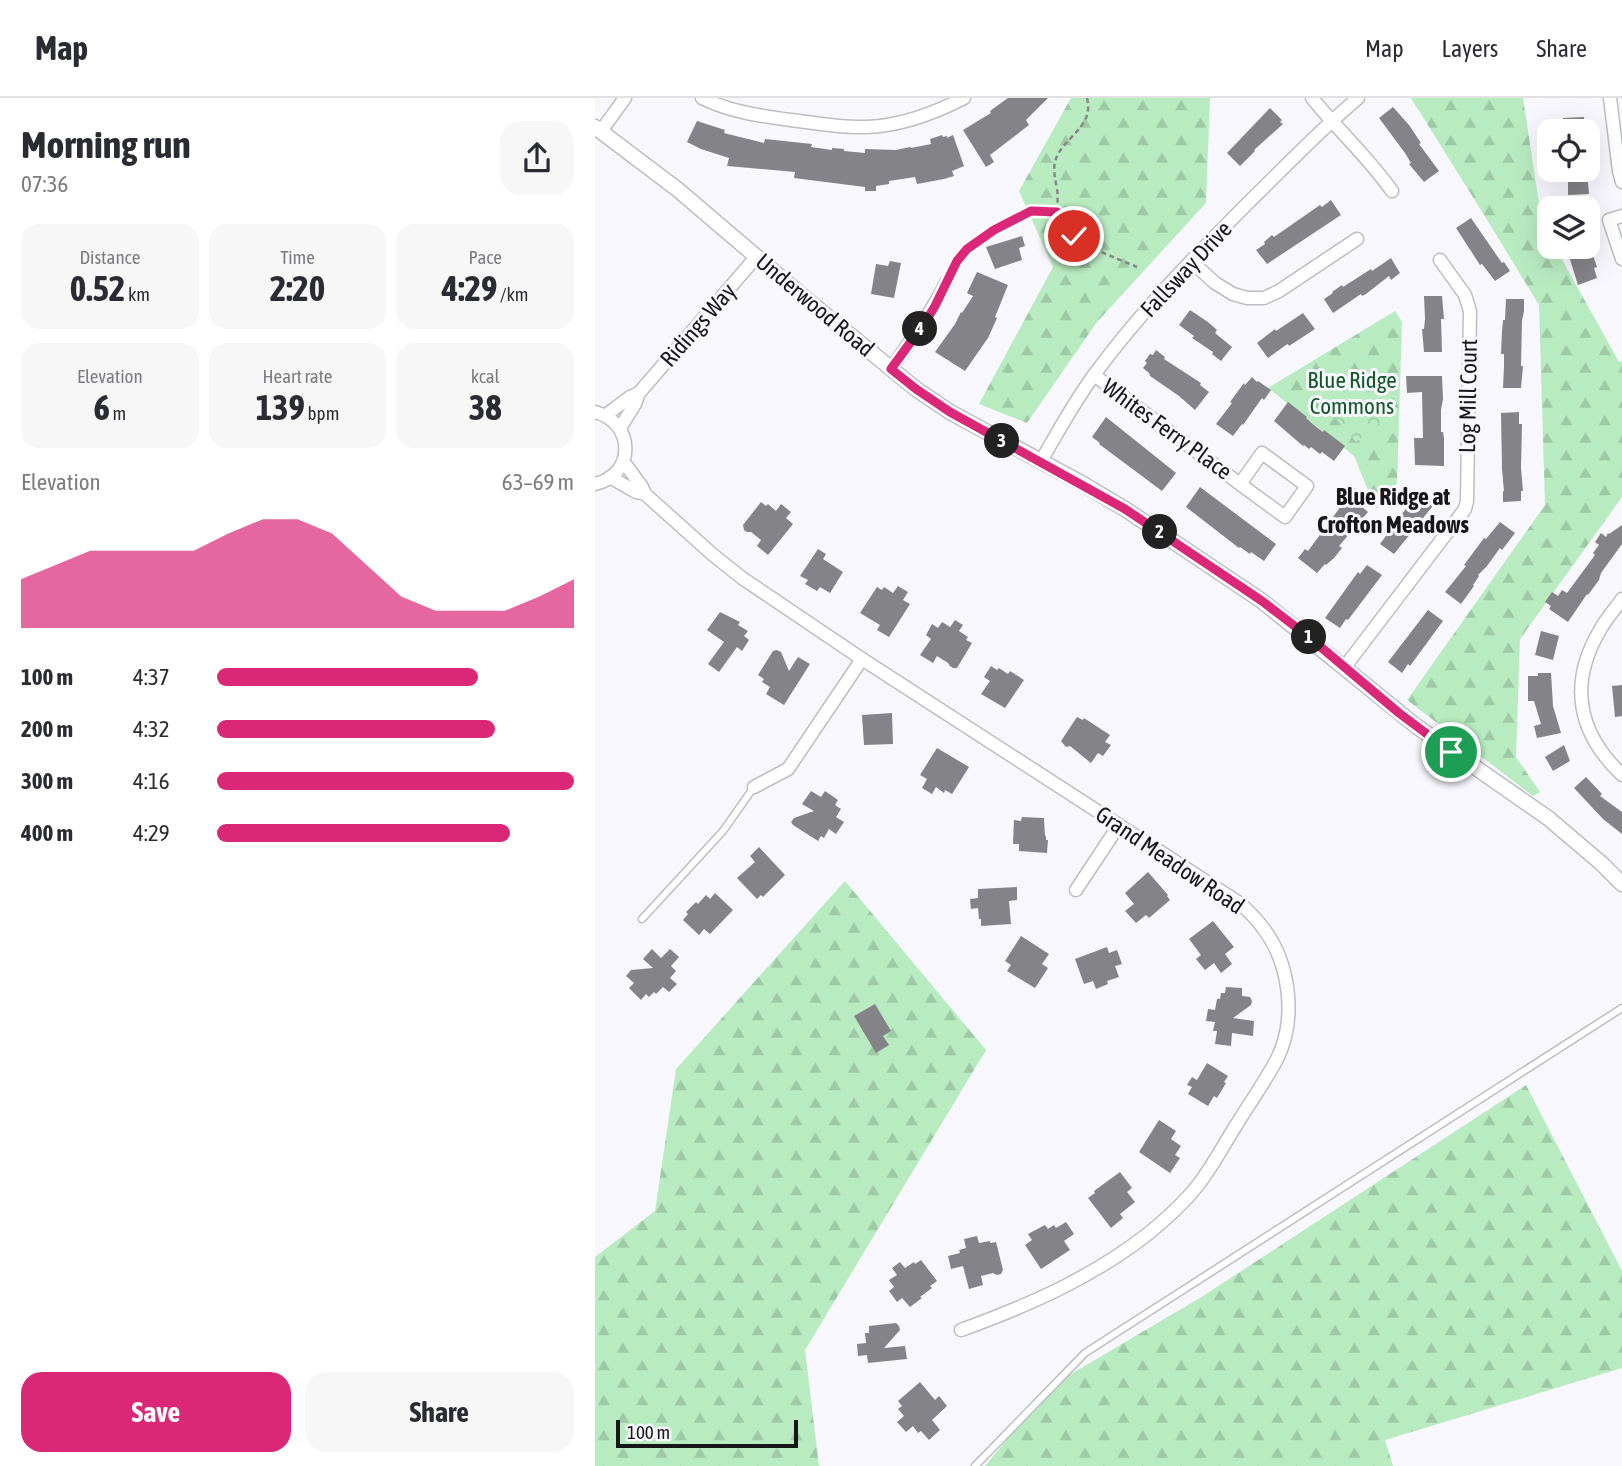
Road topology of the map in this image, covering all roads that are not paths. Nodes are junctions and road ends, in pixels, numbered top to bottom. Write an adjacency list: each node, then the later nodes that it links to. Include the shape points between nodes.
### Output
1 (625, 98): 8 (street)
2 (702, 98): 3 (street, via 748,114 846,127 914,119)
3 (964, 98)
4 (1312, 98): 7 (street)
5 (1358, 98): 7 (street, Fallsway Drive)
6 (1610, 98): 9 (street)
7 (1331, 121): 10 (street); 16 (street, Fallsway Drive)
8 (598, 129): 13 (street, Underwood Road)
9 (1622, 182)
10 (1392, 191)
11 (1622, 216): 14 (street, via 1609,220)
12 (1357, 239): 16 (street, via 1264,298 1233,294)
13 (757, 256): 18 (street, Underwood Road); 20 (street, Ridings Way)
14 (1622, 259)
15 (1440, 260): 31 (street, Log Mill Court, via 1465,295 1470,311 1467,502)
16 (1191, 261): 19 (street, Fallsway Drive)
17 (947, 281): 18 (street, via 926,321)
18 (891, 369): 24 (street, Underwood Road, via 950,412)
19 (1094, 375): 24 (street, Fallsway Drive); 27 (street, Whites Ferry Place)
20 (639, 393): 21 (street, Ridings Way); 22 (street, Ridings Way)
21 (600, 414): 22 (street)
22 (620, 428): 23 (street, via 626,446)
23 (623, 461): 25 (street); 28 (street, Grand Meadow Road)
24 (1041, 461): 31 (street, Underwood Road, via 1125,509 1241,586)
25 (610, 477): 26 (street); 28 (street, Grand Meadow Road)
26 (595, 484)
27 (1240, 484): 27 (street, Whites Ferry Place, via 1262,453 1307,486 1285,517)
28 (645, 494): 30 (street, Grand Meadow Road, via 742,578)
29 (1622, 599): 32 (street, via 1590,650 1580,691 1588,728 1598,748)
30 (862, 659): 33 (street, via 788,769); 34 (street, Grand Meadow Road)
31 (1344, 668): 35 (street, Underwood Road, via 1443,746 1548,818)
32 (1622, 775)
33 (754, 787): 37 (lane, via 723,831)
34 (1119, 825): 36 (street); 39 (street, Grand Meadow Road, via 1241,904 1264,929 1280,959 1288,993 1287,1024 1278,1057 1198,1185 1175,1210 1105,1264 1059,1290)
35 (1622, 884)
36 (1076, 890)
37 (642, 919)
38 (1622, 1008): 40 (lane, via 1085,1353)
39 (961, 1330)
40 (975, 1466)

